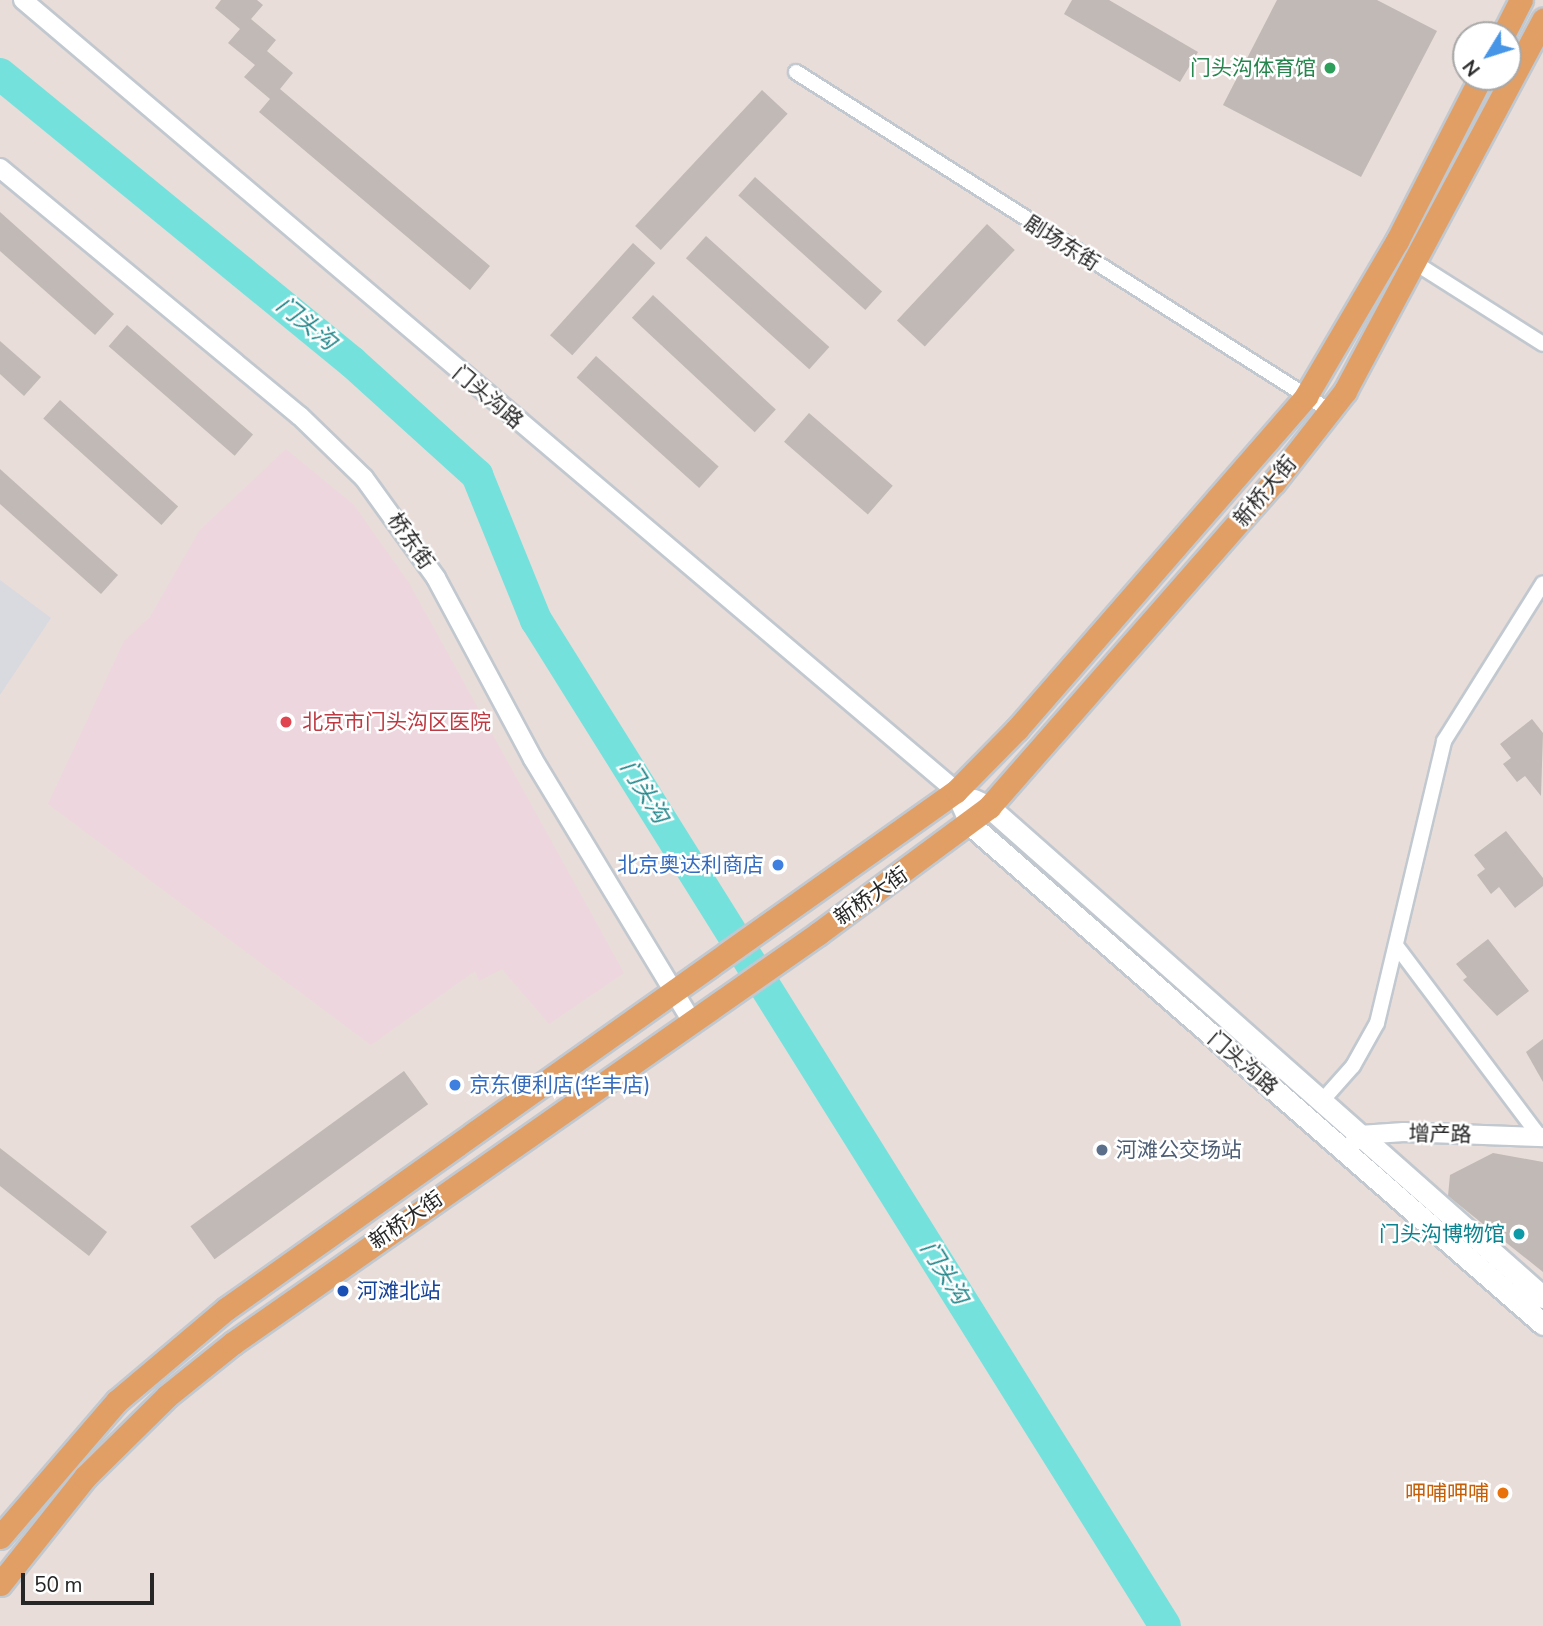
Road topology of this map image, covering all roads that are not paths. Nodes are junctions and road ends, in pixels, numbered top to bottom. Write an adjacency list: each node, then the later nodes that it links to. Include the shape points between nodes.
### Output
1 (23, 0): 13 (street, 门头沟路)
2 (1521, 0): 4 (main road)
3 (1543, 20): 8 (main road, 新桥大街)
4 (1510, 21)
5 (796, 72): 10 (street, 剧场东街)
6 (1474, 91): 10 (main road, 新桥大街, via 1397,241)
7 (0, 168): 17 (street, 桥东街, via 354,466 403,527 436,578 533,759)
8 (1417, 264): 9 (street); 11 (main road, 新桥大街)
9 (1543, 344)
10 (1306, 396): 11 (street, 剧场东街); 13 (main road, 新桥大街, via 1017,729)
11 (1330, 411): 14 (main road, 新桥大街, via 1274,482)
12 (1543, 583): 16 (street, via 1444,741 1424,814)
13 (956, 791): 14 (main road, 门头沟路); 15 (main road, 门头沟路); 17 (main road, 新桥大街)
14 (989, 807): 15 (main road, 新桥大街); 19 (main road, 门头沟路)
15 (971, 825): 18 (main road, 新桥大街); 22 (main road, 门头沟路)
16 (1398, 948): 19 (street, via 1377,1023 1353,1066); 21 (street)
17 (674, 991): 18 (street, 桥东街); 25 (main road, 新桥大街, via 216,1317 117,1401)
18 (692, 1022): 26 (main road, 新桥大街, via 294,1298 186,1381 85,1477)
19 (1321, 1102): 20 (main road, 门头沟路)
20 (1360, 1135): 21 (street, 增产路); 22 (street); 23 (main road, 门头沟路)
21 (1542, 1137)
22 (1346, 1153): 24 (main road, 门头沟路)
23 (1543, 1297)
24 (1543, 1324)
25 (0, 1537)
26 (1, 1580)

